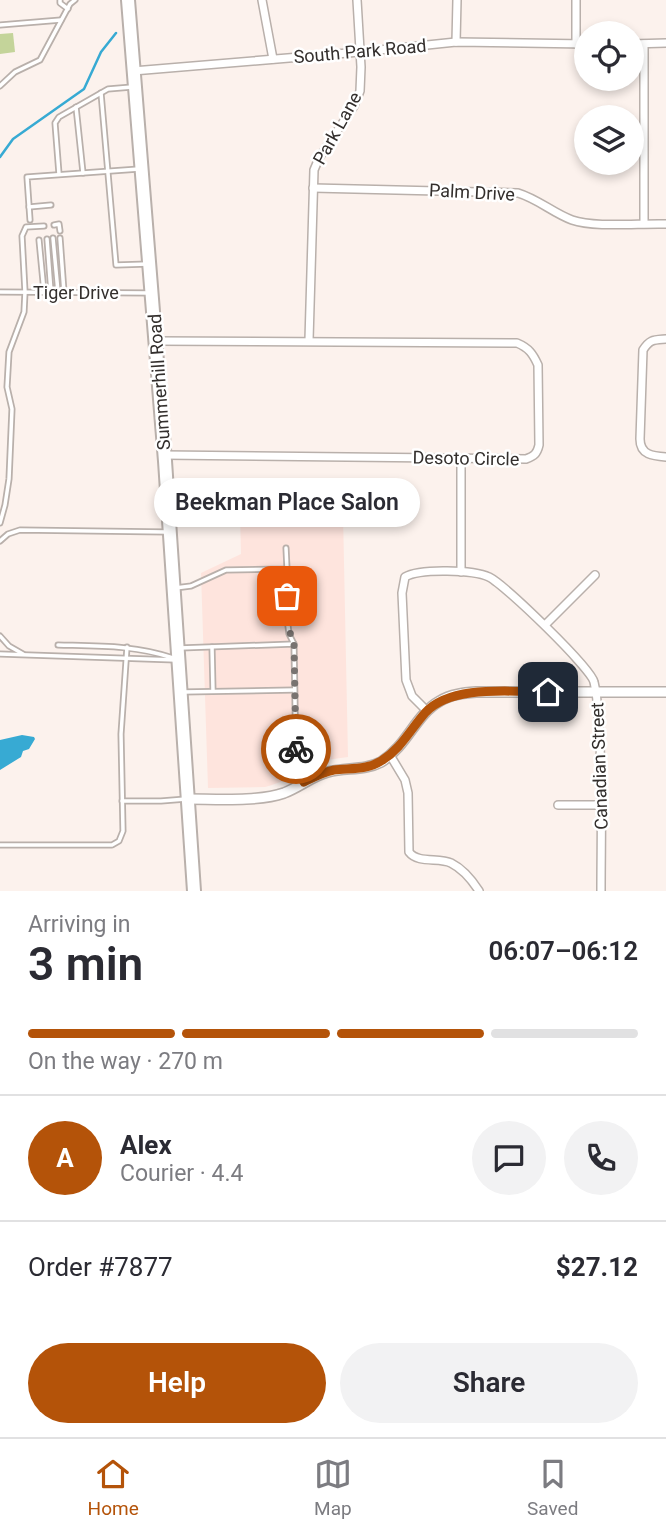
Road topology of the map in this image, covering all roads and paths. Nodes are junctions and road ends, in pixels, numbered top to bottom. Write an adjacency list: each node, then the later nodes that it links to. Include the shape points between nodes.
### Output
1 (60, 0): 8 (lane)
2 (75, 0): 8 (lane)
3 (128, 0): 18 (main road, Summerhill Road)
4 (262, 0): 17 (street)
5 (358, 0): 16 (street, Park Lane)
6 (457, 0): 12 (street)
7 (576, 0): 10 (street)
8 (68, 9): 9 (lane)
9 (62, 20): 11 (lane); 19 (lane, via 40,60 15,72)
10 (576, 21)
11 (0, 25)
12 (456, 42): 14 (street, South Park Road); 16 (street, South Park Road)
13 (666, 43): 15 (street)
14 (574, 44)
15 (644, 44)
16 (360, 52): 17 (street, South Park Road); 28 (street, Park Lane, via 358,98 318,158)
17 (273, 59): 18 (street, South Park Road)
18 (133, 71): 20 (main road, Summerhill Road)
19 (0, 86)
20 (135, 87): 22 (lane); 24 (main road, Summerhill Road)
21 (644, 91): 32 (street)
22 (101, 93): 23 (lane); 25 (lane)
23 (76, 107): 26 (lane); 27 (lane, via 55,123)
24 (141, 169): 25 (lane); 42 (main road, Summerhill Road)
25 (107, 172): 26 (lane); 42 (lane, via 116,265)
26 (83, 173): 27 (lane)
27 (60, 175): 30 (lane, via 27,177)
28 (313, 188): 32 (street, Palm Drive, via 518,193 575,221); 50 (street, Park Lane)
29 (51, 205): 30 (lane)
30 (29, 206): 31 (lane)
31 (30, 220)
32 (644, 223): 33 (street, Palm Drive)
33 (666, 224)
34 (47, 225): 35 (lane); 36 (lane, via 59,225); 37 (lane); 44 (lane, via 26,227 22,236)
35 (49, 231)
36 (60, 231)
37 (39, 232)
38 (53, 238): 47 (lane)
39 (60, 238): 48 (lane)
40 (47, 239): 46 (lane)
41 (39, 240): 45 (lane)
42 (149, 264): 49 (main road, Summerhill Road)
43 (0, 292): 44 (lane, Tiger Drive)
44 (25, 292): 45 (lane, Tiger Drive); 56 (lane, via 22,320 9,352 9,479)
45 (44, 292): 46 (lane, Tiger Drive)
46 (51, 292): 47 (lane, Tiger Drive)
47 (58, 292): 48 (lane, Tiger Drive)
48 (64, 292): 49 (lane, Tiger Drive)
49 (152, 293): 52 (main road, Summerhill Road)
50 (309, 340): 52 (street, Desoto Circle); 54 (street, Desoto Circle, via 517,342 526,346 538,365 538,451 526,459)
51 (666, 340): 55 (street, via 653,340 643,350 640,445 642,451)
52 (156, 341): 53 (main road, Summerhill Road)
53 (164, 455): 54 (street, Desoto Circle); 57 (main road, Summerhill Road)
54 (461, 457): 61 (street)
55 (666, 457)
56 (0, 523)
57 (170, 532): 58 (lane, via 20,530); 63 (main road, Summerhill Road)
58 (0, 541)
59 (286, 548): 60 (lane)
60 (287, 569): 63 (lane, via 226,570 191,586); 67 (lane, via 288,626)
61 (461, 572): 64 (street, Canadian Street, via 492,578); 79 (street, Canadian Street, via 411,573 403,583 406,680 412,696)
62 (595, 575): 64 (street)
63 (173, 588): 71 (main road, Summerhill Road)
64 (545, 625): 77 (street, Canadian Street, via 593,677)
65 (0, 636): 72 (lane)
66 (58, 645): 69 (lane)
67 (294, 645): 68 (lane); 74 (lane)
68 (212, 646): 71 (lane); 75 (lane)
69 (127, 647): 71 (lane); 73 (lane)
70 (0, 654): 72 (lane)
71 (178, 654): 73 (lane); 76 (main road, Summerhill Road)
72 (25, 655): 73 (lane)
73 (127, 658): 83 (lane)
74 (295, 690): 75 (lane); 81 (lane, via 296,761)
75 (213, 691): 76 (lane)
76 (180, 692): 82 (main road, Summerhill Road)
77 (596, 692): 78 (street); 79 (street, via 469,693 440,701); 85 (street, Canadian Street)
78 (666, 692)
79 (427, 711): 80 (street)
80 (390, 755): 81 (street, via 370,766 331,771); 88 (street, via 408,793 412,856 449,862 463,870)
81 (304, 782): 82 (street, via 269,797)
82 (188, 799): 83 (lane); 87 (main road, Summerhill Road)
83 (122, 801): 86 (lane, via 122,836 112,845)
84 (558, 805): 85 (street)
85 (601, 805): 89 (street, Canadian Street)
86 (0, 845)
87 (194, 891)
88 (479, 891)
89 (601, 891)

